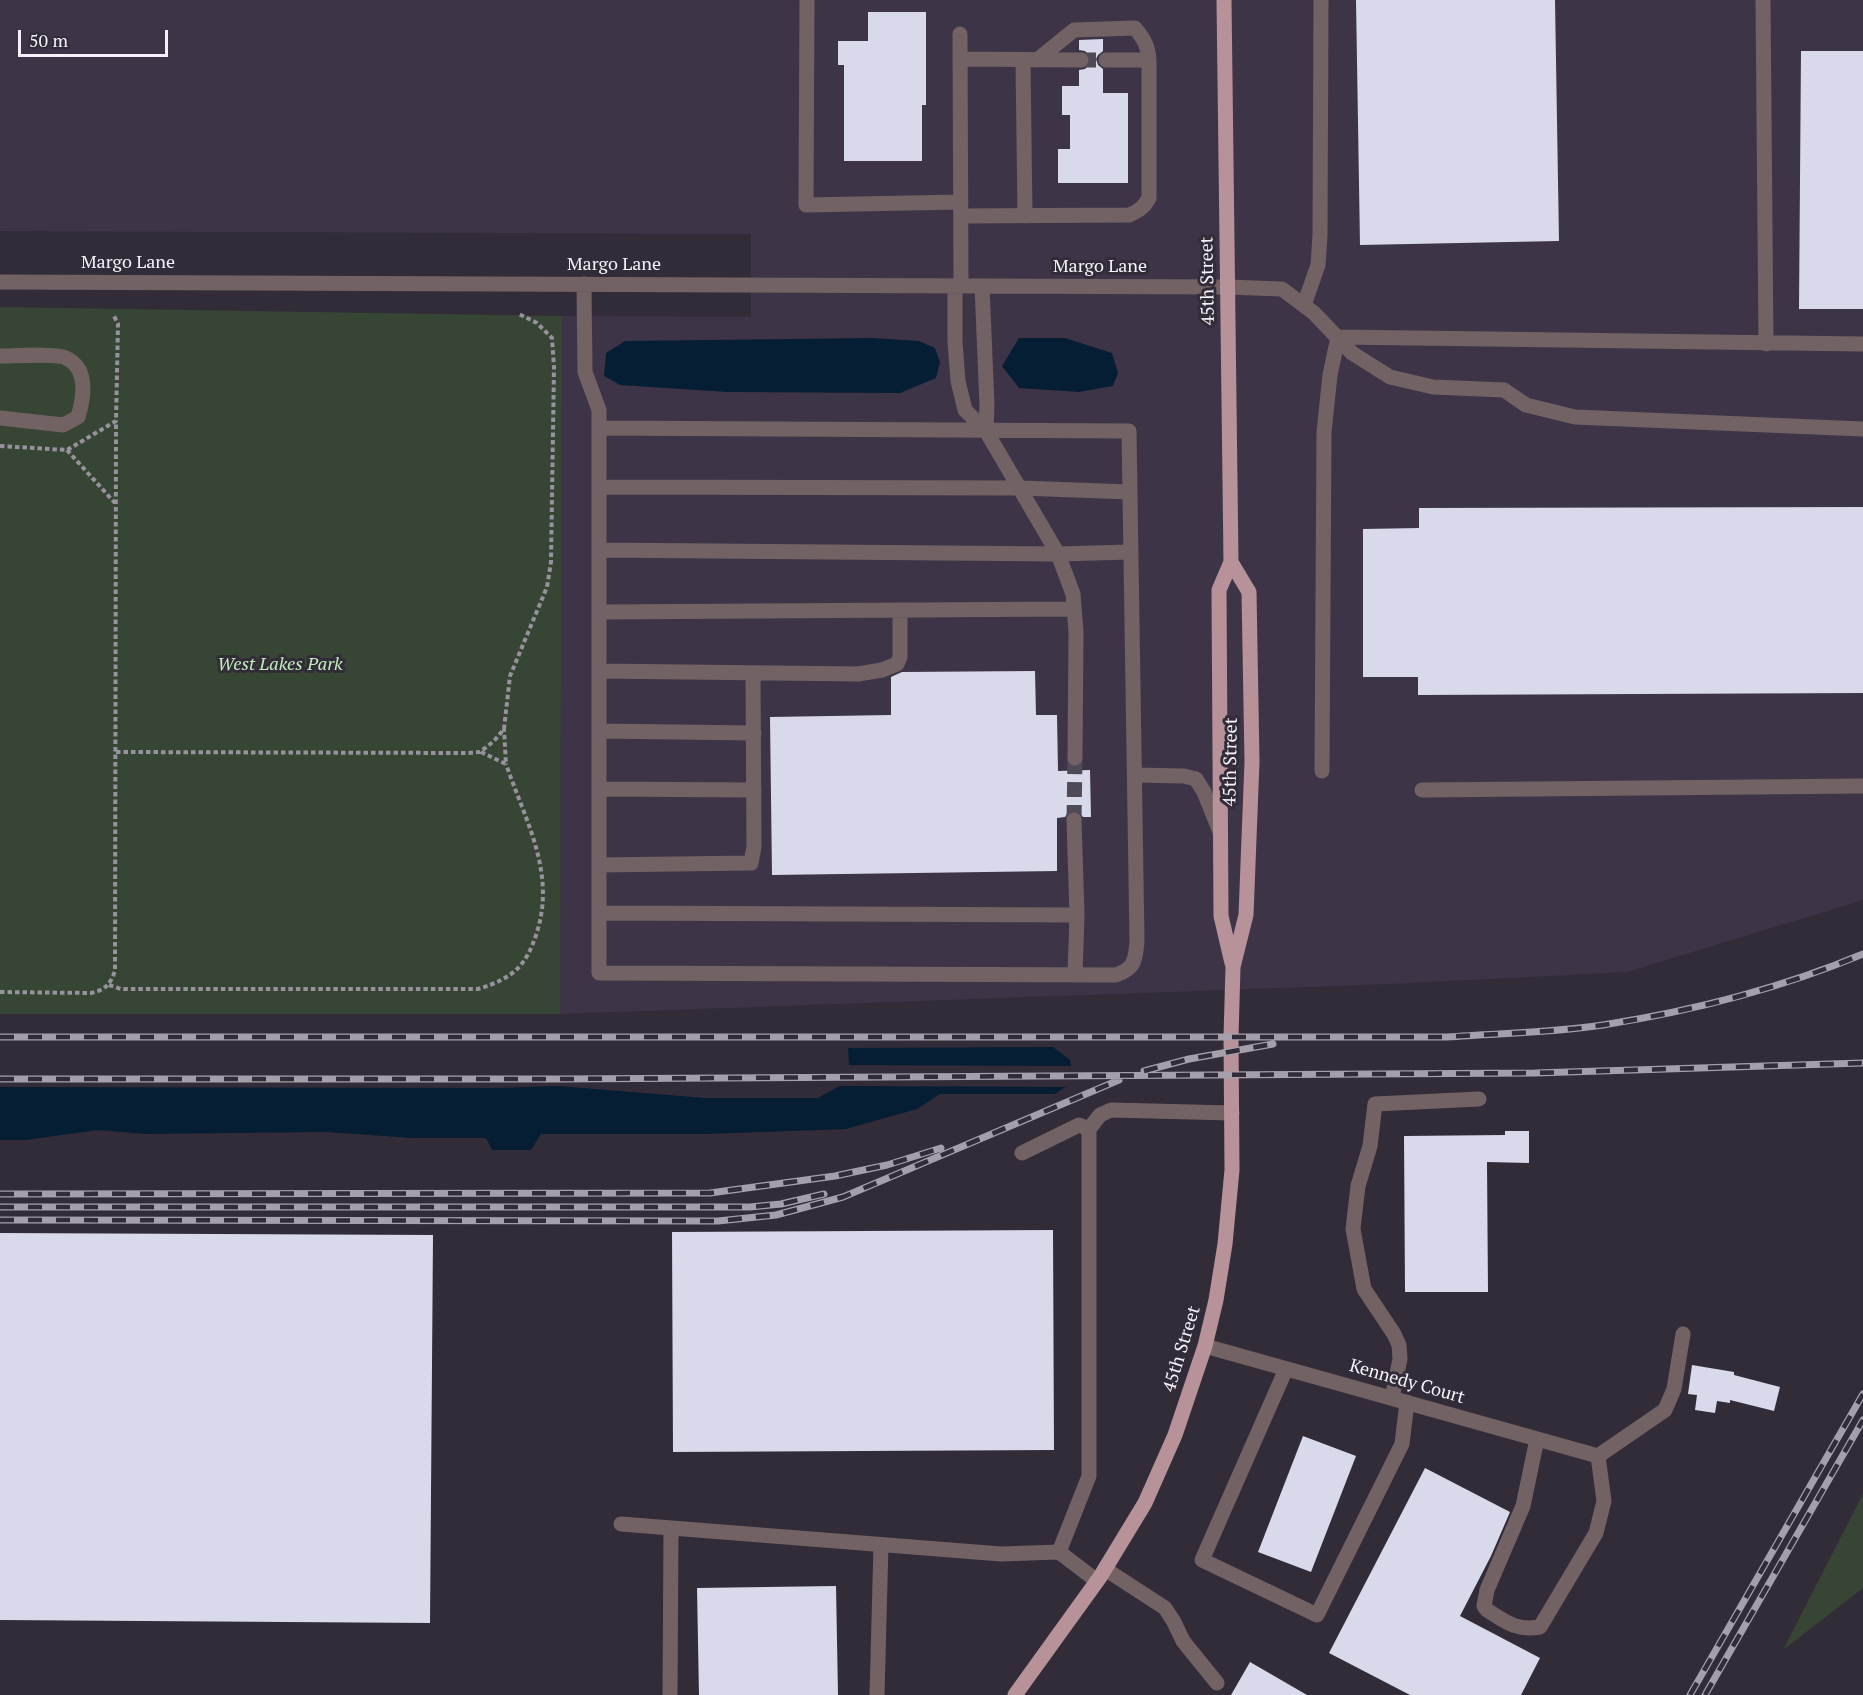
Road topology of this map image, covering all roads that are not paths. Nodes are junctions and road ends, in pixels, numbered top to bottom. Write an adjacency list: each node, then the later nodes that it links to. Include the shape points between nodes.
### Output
1 (1224, 0): 17 (main road, 45th Street)
2 (1321, 0): 18 (street, via 1320,237 1318,265)
3 (1763, 0): 20 (street)
4 (807, 1): 11 (street, via 806,205)
5 (960, 34): 6 (street)
6 (960, 59): 7 (street); 11 (street)
7 (1030, 60): 8 (street); 10 (street, via 1074,30 1135,28 1148,47); 12 (street)
8 (1081, 60)
9 (1106, 60): 10 (street)
10 (1149, 60): 12 (street, via 1149,198 1145,205 1129,215)
11 (961, 209): 12 (street); 15 (street)
12 (1025, 216)
13 (0, 282): 14 (street, Margo Lane)
14 (584, 284): 15 (street, Margo Lane); 24 (street, via 585,372 599,410)
15 (958, 286): 16 (street, Margo Lane); 26 (street, via 958,381 965,410)
16 (982, 286): 17 (street, Margo Lane); 26 (street)
17 (1227, 287): 18 (street, Margo Lane, via 1282,289); 33 (main road, 45th Street)
18 (1304, 305): 19 (street, Margo Lane)
19 (1338, 337): 20 (street); 25 (street, Margo Lane, via 1352,353 1390,377 1433,387 1504,390 1526,405 1575,417); 42 (street, via 1324,432)
20 (1766, 344): 21 (street)
21 (1863, 344)
22 (0, 356): 23 (street, via 65,357 78,367 84,383 78,417 63,425)
23 (0, 418)
24 (599, 428): 26 (street); 27 (street)
25 (1863, 429)
26 (986, 431): 28 (street); 29 (street, via 1129,431)
27 (599, 487): 28 (street); 30 (street)
28 (1020, 488): 29 (street); 32 (street)
29 (1130, 492): 31 (street)
30 (599, 550): 32 (street); 36 (street)
31 (1131, 552): 32 (street); 43 (street)
32 (1058, 555): 34 (street, via 1073,594)
33 (1230, 561): 49 (main road, 45th Street, via 1220,590); 53 (main road, 45th Street, via 1249,592 1252,762 1246,915)
34 (1074, 609): 35 (street); 41 (street)
35 (900, 610): 36 (street); 38 (street, via 897,664 858,674)
36 (599, 612): 37 (street)
37 (599, 671): 38 (street); 39 (street)
38 (753, 673): 40 (street)
39 (599, 731): 40 (street); 45 (street)
40 (754, 733): 46 (street)
41 (1075, 758)
42 (1322, 771)
43 (1135, 775): 49 (street, via 1196,779); 54 (street, via 1135,960 1129,970 1116,975)
44 (1863, 786): 47 (street)
45 (599, 789): 46 (street); 50 (street)
46 (754, 790): 50 (street, via 752,863)
47 (1422, 790)
48 (1074, 820): 52 (street)
49 (1221, 832): 53 (main road, 45th Street, via 1221,916)
50 (599, 865): 51 (street)
51 (599, 913): 52 (street); 54 (street, via 599,973)
52 (1077, 915): 54 (street)
53 (1233, 967): 56 (main road, 45th Street)
54 (1075, 975)
55 (1479, 1100): 62 (street, via 1375,1104 1353,1229 1364,1289 1399,1345)
56 (1232, 1113): 57 (street, via 1111,1110 1100,1114); 60 (main road, 45th Street, via 1226,1244)
57 (1089, 1129): 58 (street, via 1079,1125); 69 (street, via 1089,1476)
58 (1022, 1153)
59 (1683, 1334): 65 (street, via 1674,1389 1665,1410)
60 (1205, 1346): 61 (street, Kennedy Court); 70 (main road, 45th Street, via 1175,1435 1145,1503)
61 (1286, 1369): 62 (street, Kennedy Court); 63 (street, via 1202,1560 1317,1615 1402,1444)
62 (1392, 1398): 63 (street, Kennedy Court)
63 (1407, 1402): 64 (street, Kennedy Court)
64 (1537, 1439): 65 (street, Kennedy Court); 65 (street, via 1523,1506 1486,1590 1486,1610 1513,1627 1540,1627 1596,1533 1604,1501)
65 (1598, 1456)
66 (621, 1524): 67 (street)
67 (671, 1528): 68 (street); 72 (street)
68 (881, 1545): 69 (street, via 1000,1554); 73 (street)
69 (1059, 1552): 70 (street)
70 (1101, 1575): 71 (street, via 1165,1608 1184,1641); 74 (main road, 45th Street)
71 (1218, 1683)
72 (670, 1695)
73 (877, 1695)
74 (1015, 1695)

